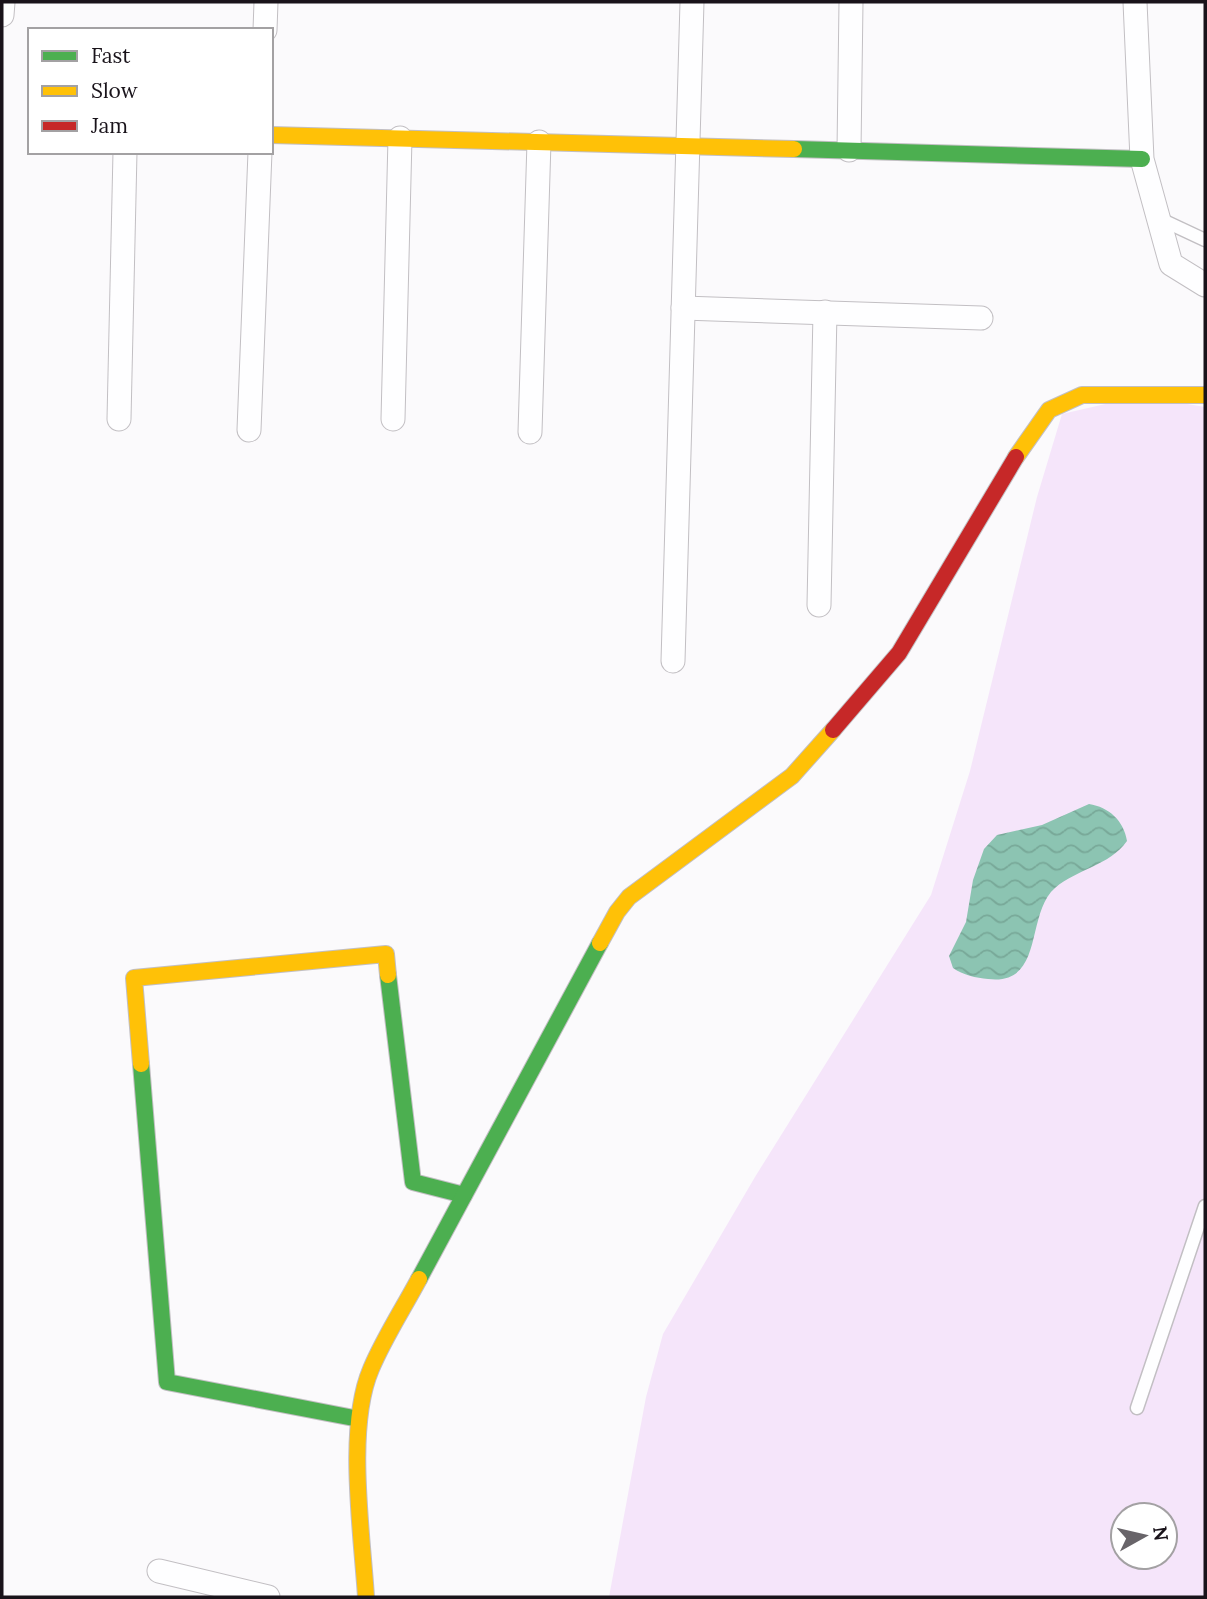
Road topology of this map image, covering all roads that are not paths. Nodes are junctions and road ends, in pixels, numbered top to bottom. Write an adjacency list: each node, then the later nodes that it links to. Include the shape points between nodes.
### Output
1 (3, 2): 6 (street)
2 (266, 2): 7 (street)
3 (692, 2): 11 (street)
4 (851, 2): 12 (street)
5 (1135, 2): 15 (street)
6 (2, 15)
7 (265, 28)
8 (273, 135): 9 (street)
9 (400, 138): 10 (street); 24 (street)
10 (538, 142): 11 (street); 26 (street)
11 (688, 146): 12 (street); 19 (street)
12 (849, 150): 15 (street)
13 (125, 154): 23 (street)
14 (260, 154): 25 (street)
15 (1142, 159): 16 (street)
16 (1158, 218): 17 (lane); 18 (street, via 1171,264)
17 (1205, 240)
18 (1205, 285)
19 (683, 308): 20 (street); 28 (street)
20 (825, 312): 21 (street); 27 (street)
21 (981, 318)
22 (1205, 395): 29 (street, via 1082,395 1049,410 1004,474 923,615 878,680 792,776 629,897 617,912)
23 (119, 419)
24 (393, 419)
25 (249, 430)
26 (530, 432)
27 (819, 605)
28 (673, 661)
29 (464, 1195): 32 (street, via 370,1370); 32 (street, via 413,1182 386,954 134,978 167,1382)
30 (1205, 1206): 31 (lane)
31 (1137, 1408)
32 (359, 1419): 35 (street)
33 (159, 1571): 34 (street)
34 (268, 1597)
35 (366, 1597)

